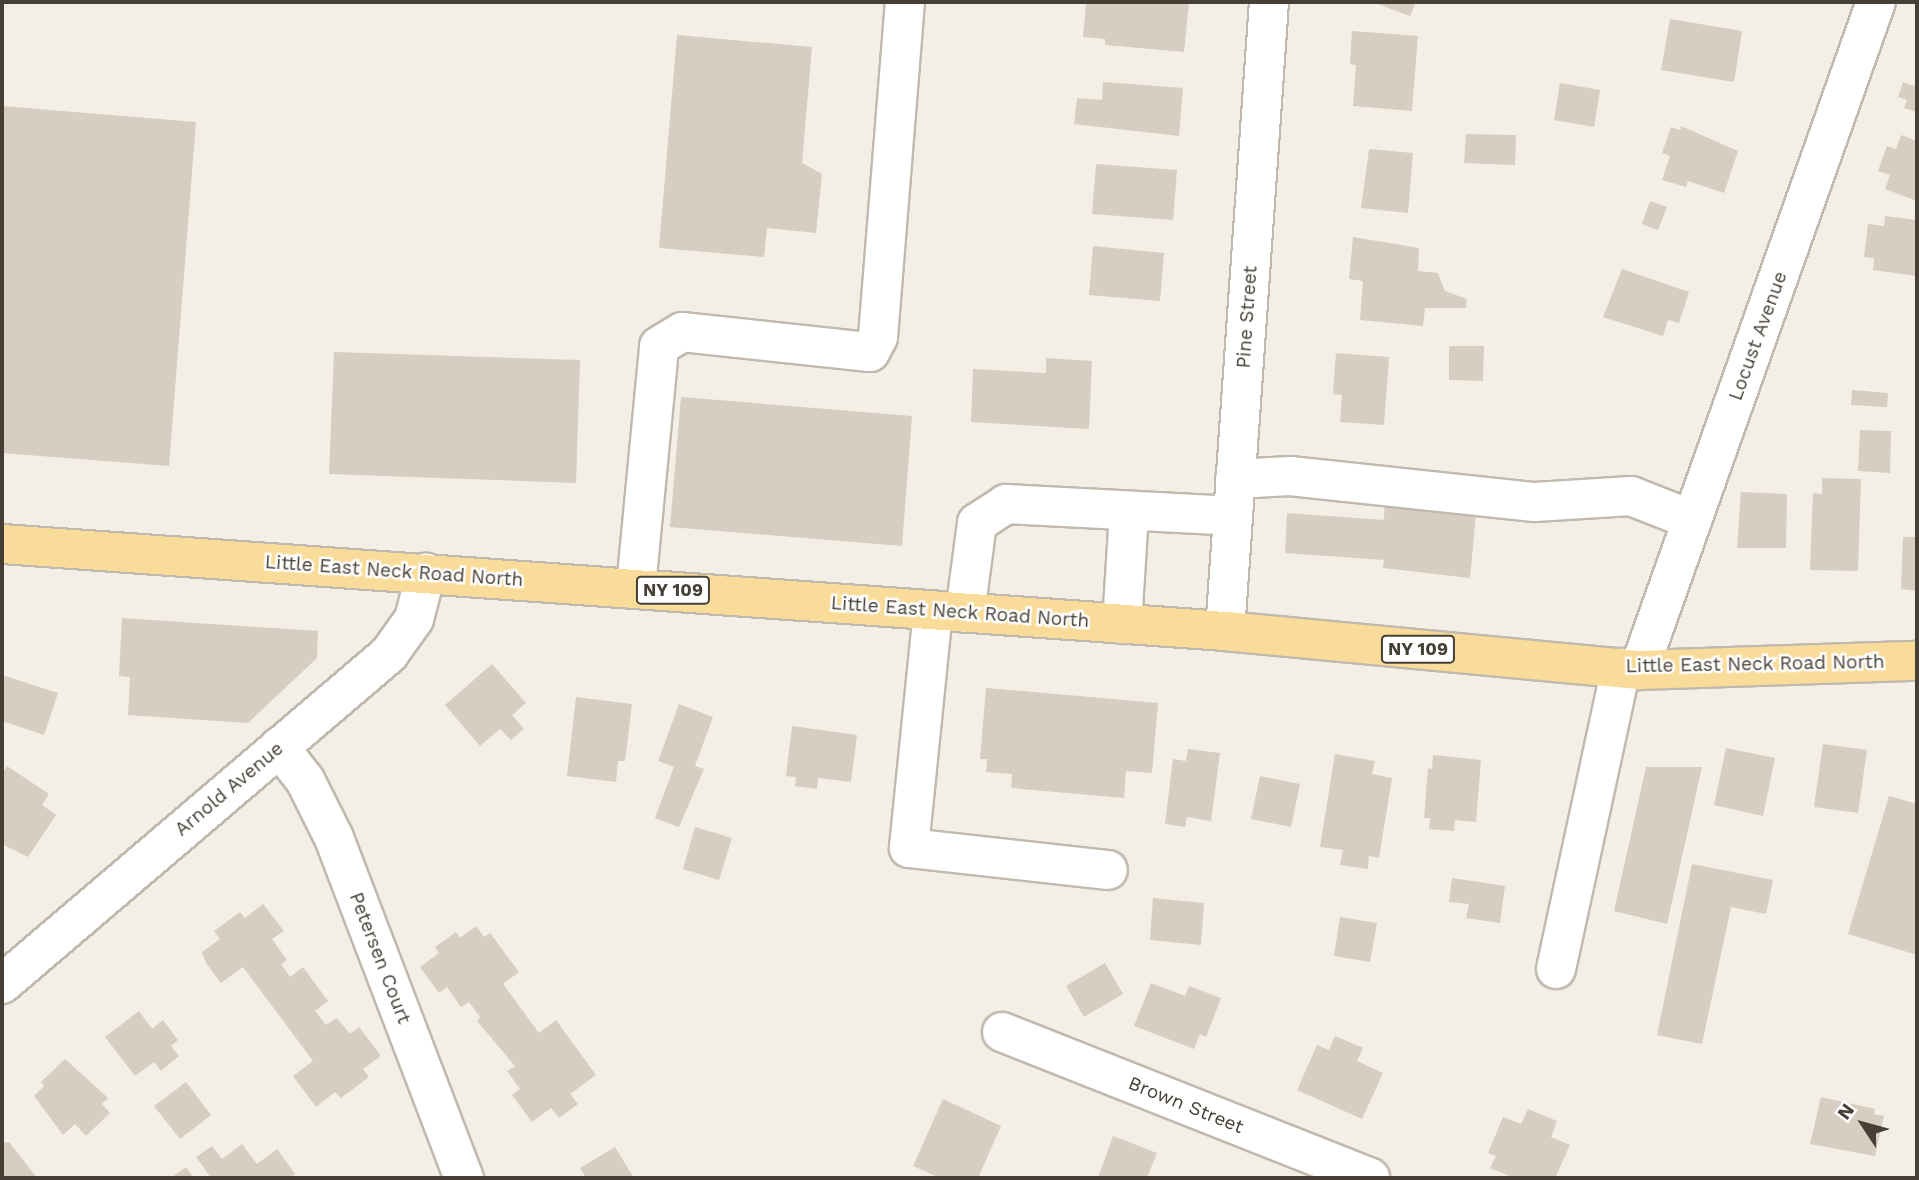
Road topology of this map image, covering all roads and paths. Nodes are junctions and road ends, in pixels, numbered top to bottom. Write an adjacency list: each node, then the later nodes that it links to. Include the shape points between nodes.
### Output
1 (905, 2): 10 (street, via 878,337 870,352 682,332 659,346)
2 (1269, 2): 4 (street, Pine Street)
3 (1876, 2): 7 (street, Locust Avenue)
4 (1236, 479): 6 (street, Pine Street); 7 (street, via 1290,476 1484,493 1535,502 1631,496)
5 (1129, 512): 6 (street); 11 (street, via 1006,504 977,523); 12 (street)
6 (1233, 516): 13 (street, Pine Street)
7 (1692, 520): 15 (street, Locust Avenue)
8 (2, 544): 9 (main road, Little East Neck Road North / NY 109)
9 (426, 573): 10 (main road, Little East Neck Road North / NY 109); 16 (street, Arnold Avenue, via 420,605 400,642)
10 (636, 587): 11 (main road, Little East Neck Road North / NY 109)
11 (949, 612): 12 (main road, Little East Neck Road North / NY 109); 17 (street, via 909,848)
12 (1122, 624): 13 (main road, Little East Neck Road North / NY 109)
13 (1225, 631): 15 (main road, Little East Neck Road North / NY 109)
14 (1917, 661): 15 (main road, Little East Neck Road North / NY 109)
15 (1630, 669): 18 (street, Locust Avenue)
16 (279, 747): 19 (street, Arnold Avenue); 21 (street, Petersen Court, via 305,780 334,838)
17 (1108, 870)
18 (1556, 969)
19 (2, 984)
20 (1002, 1032): 22 (street, Brown Street)
21 (464, 1178)
22 (1370, 1178)

